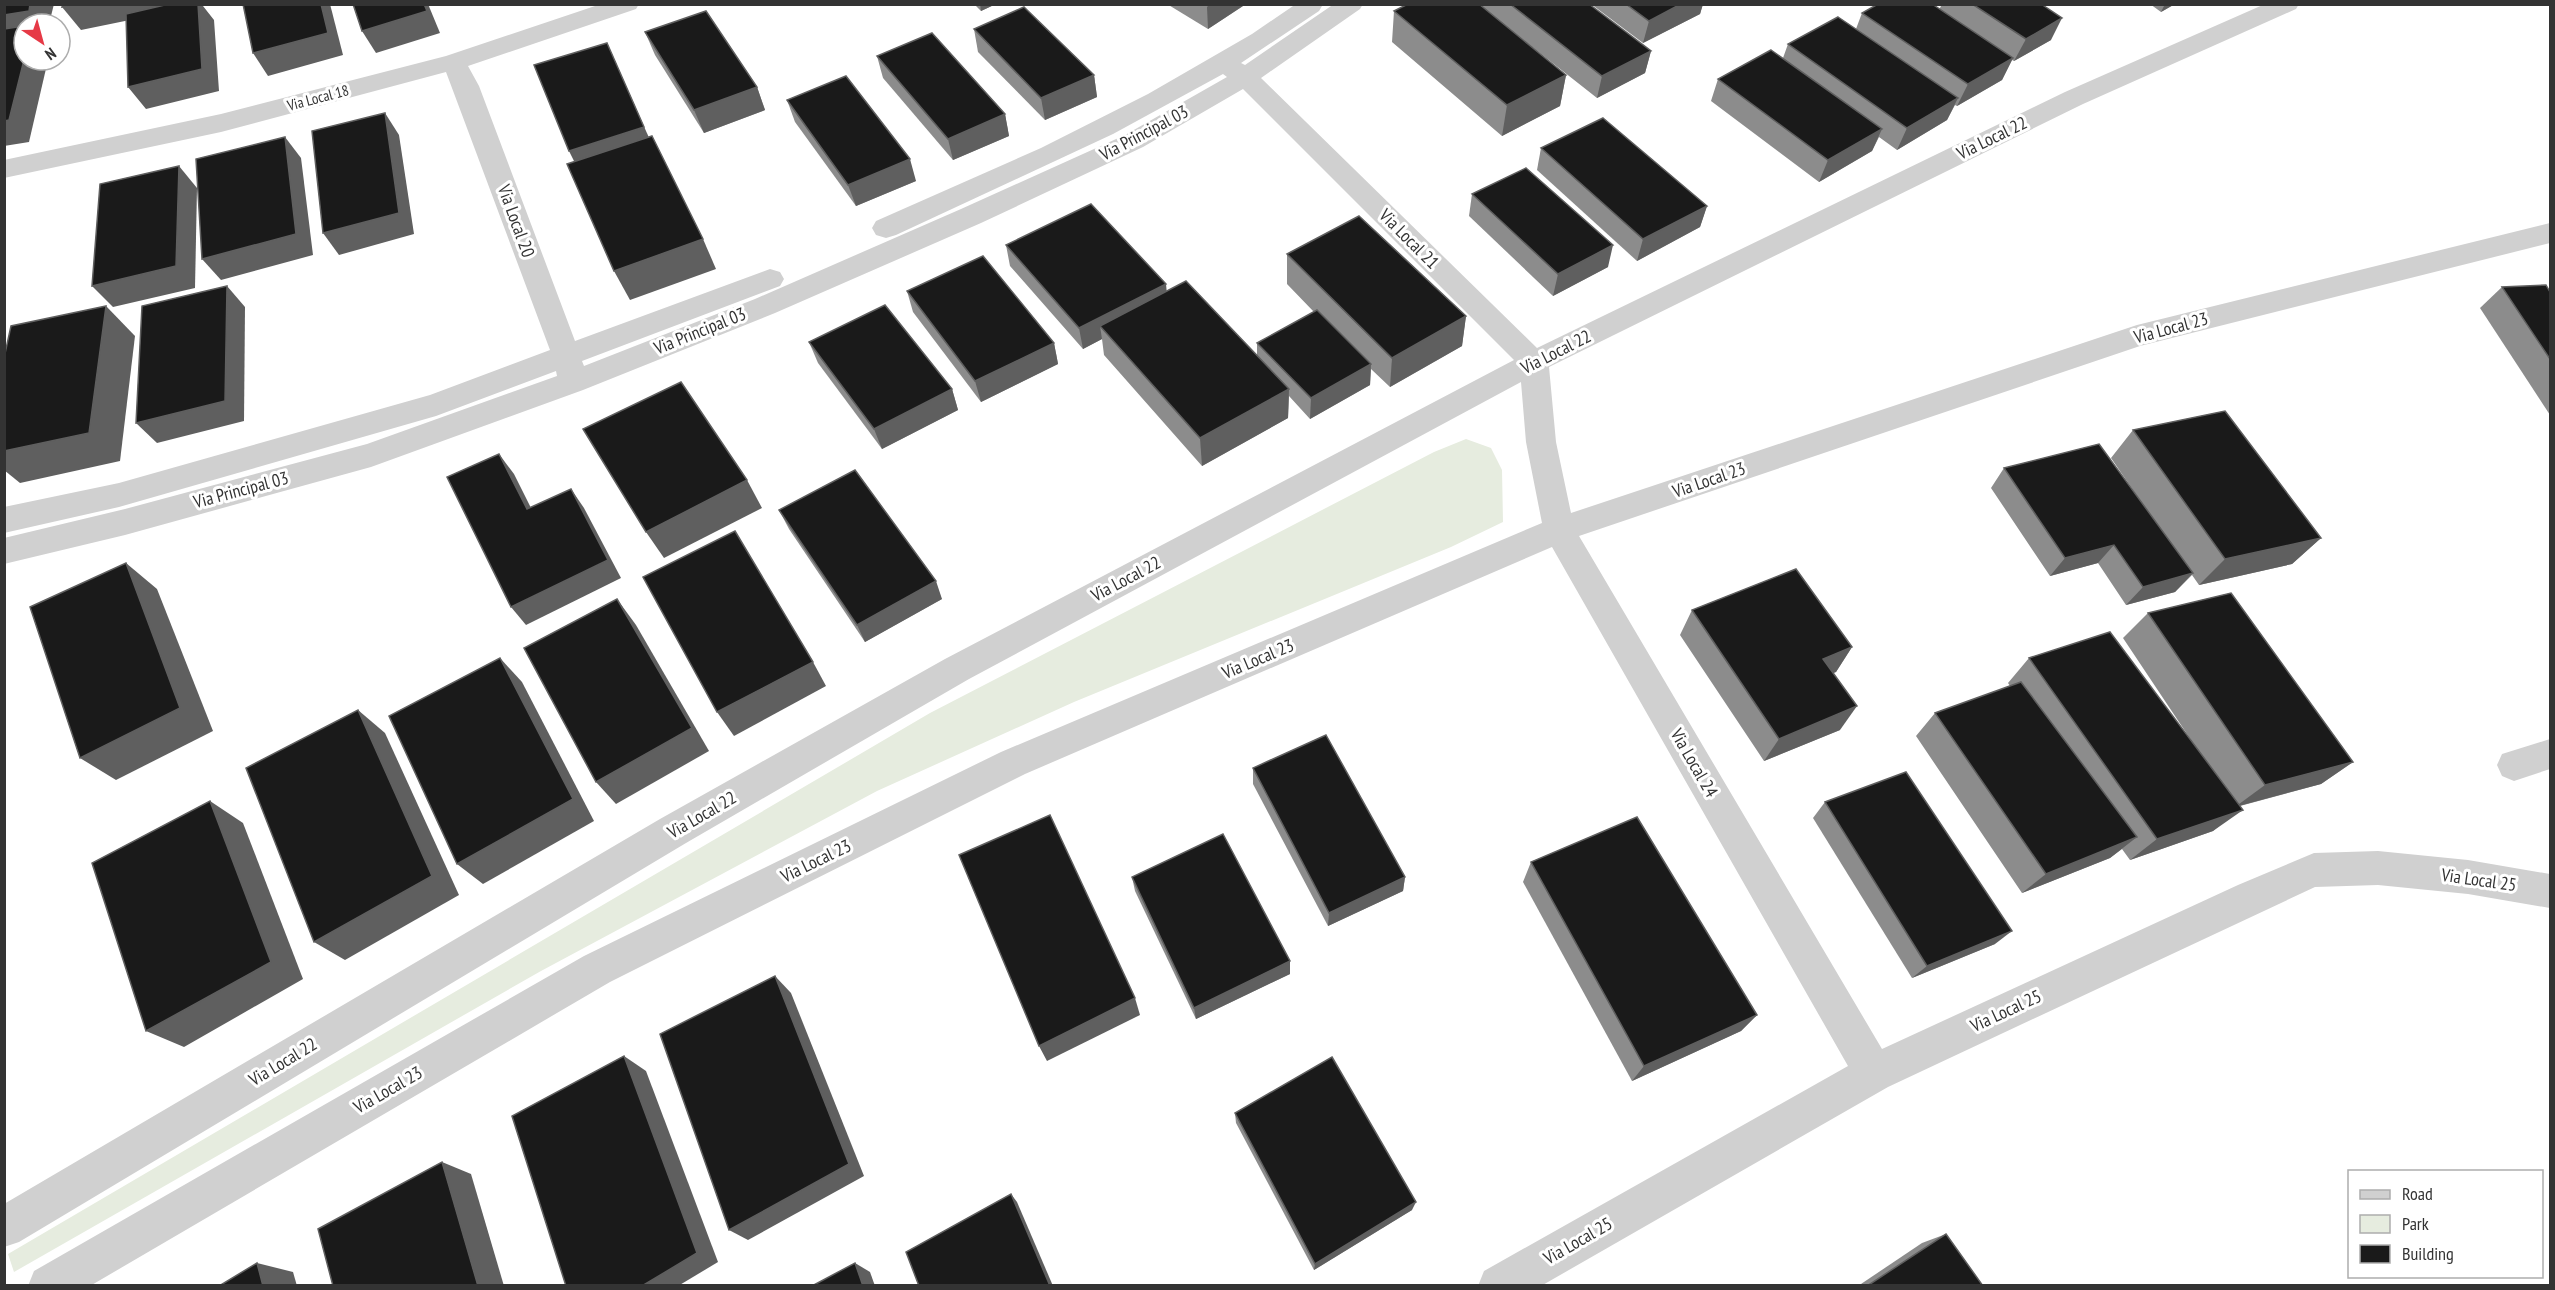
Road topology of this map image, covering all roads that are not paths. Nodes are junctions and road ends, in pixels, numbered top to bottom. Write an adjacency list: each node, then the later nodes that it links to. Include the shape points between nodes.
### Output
1 (627, 4): 5 (street, Via Local 18)
2 (1311, 4): 6 (street, Via Principal 03)
3 (1351, 4): 6 (street, Via Principal 03)
4 (2288, 4): 10 (street, Via Local 22, via 2074,98)
5 (454, 62): 7 (street, Via Local 18, via 221,123); 9 (street, Via Local 20)
6 (1234, 70): 9 (street, Via Principal 03, via 755,286); 10 (street, Via Local 21); 11 (street, Via Principal 03, via 1134,141 765,306)
7 (4, 169)
8 (2550, 233): 13 (street, Via Local 23, via 2137,336)
9 (566, 354): 11 (street, Via Local 20); 12 (street, Via Principal 03, via 436,405 119,495)
10 (1534, 362): 13 (street, Via Local 24, via 1541,442); 19 (street, Via Local 22, via 957,669 673,831)
11 (573, 382): 14 (street, Via Principal 03, via 370,455)
12 (4, 520)
13 (1558, 530): 18 (street, Via Local 24); 20 (street, Via Local 23, via 1013,763 597,969)
14 (4, 551)
15 (2550, 754): 16 (street)
16 (2514, 765)
17 (2550, 891): 18 (street, Via Local 25, via 2468,876 2378,868 2314,870)
18 (1874, 1072): 21 (street, Via Local 25)
19 (4, 1227)
20 (49, 1286)
21 (1499, 1286)

